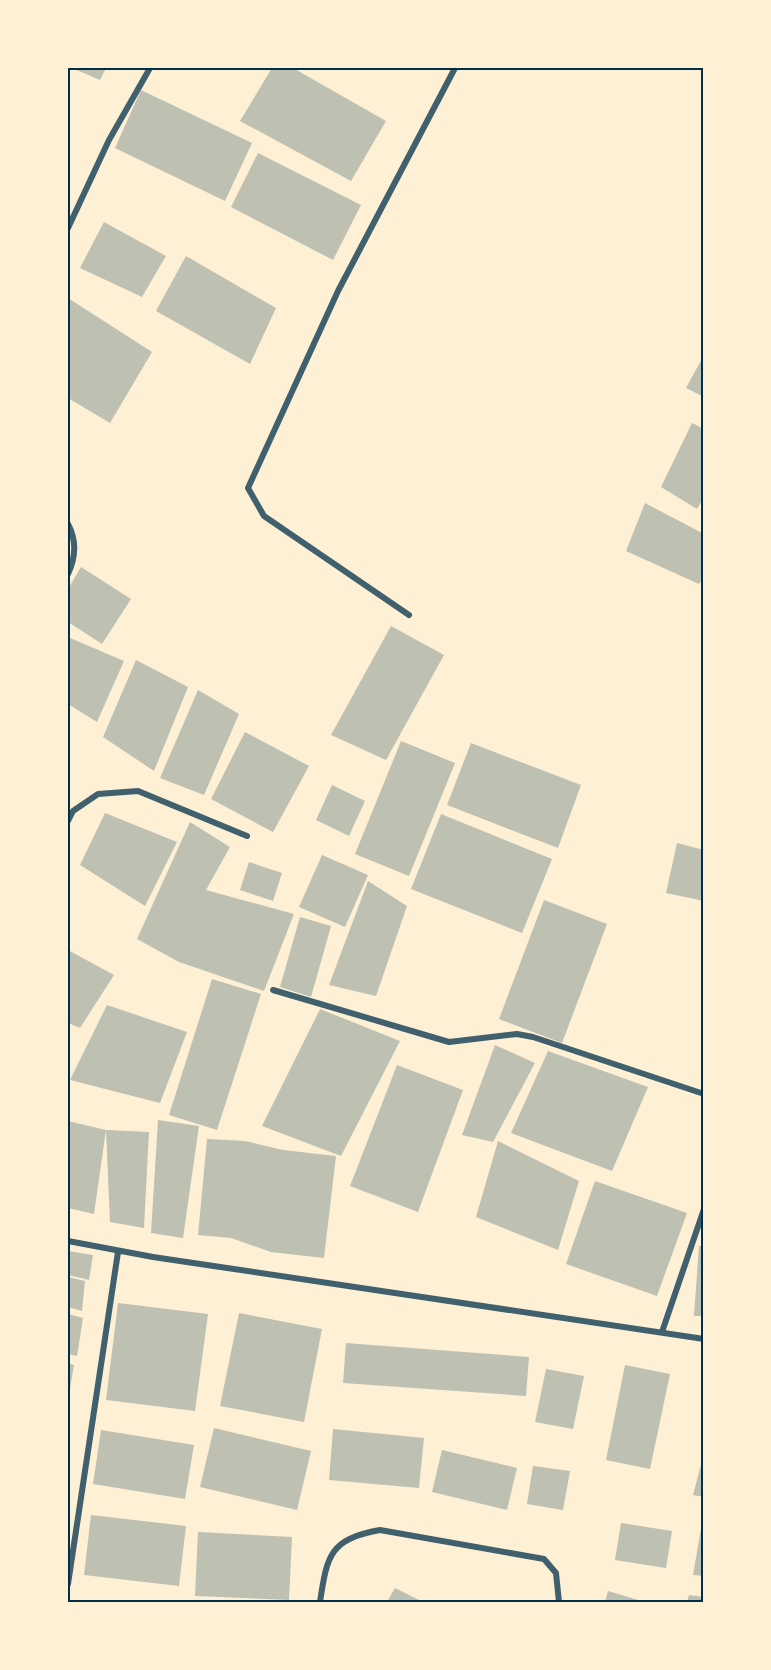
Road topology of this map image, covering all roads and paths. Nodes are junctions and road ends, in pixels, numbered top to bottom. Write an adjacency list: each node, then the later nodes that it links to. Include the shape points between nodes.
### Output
1 (150, 68): 3 (street, via 109,140)
2 (455, 68): 6 (street, via 338,291 248,488 264,516)
3 (68, 228)
4 (68, 524): 5 (street, via 75,547)
5 (68, 574)
6 (410, 615)
7 (68, 822): 8 (street, via 74,811 98,794 138,791)
8 (247, 836)
9 (273, 990): 10 (street, via 449,1042 517,1034 532,1037)
10 (704, 1094)
11 (704, 1209): 14 (street)
12 (68, 1241): 13 (street)
13 (118, 1252): 14 (street); 16 (street)
14 (662, 1332): 15 (street)
15 (704, 1339)
16 (68, 1584)
17 (320, 1602): 18 (street, via 329,1557 339,1544 355,1535 380,1530 544,1559 556,1573)
18 (559, 1602)

